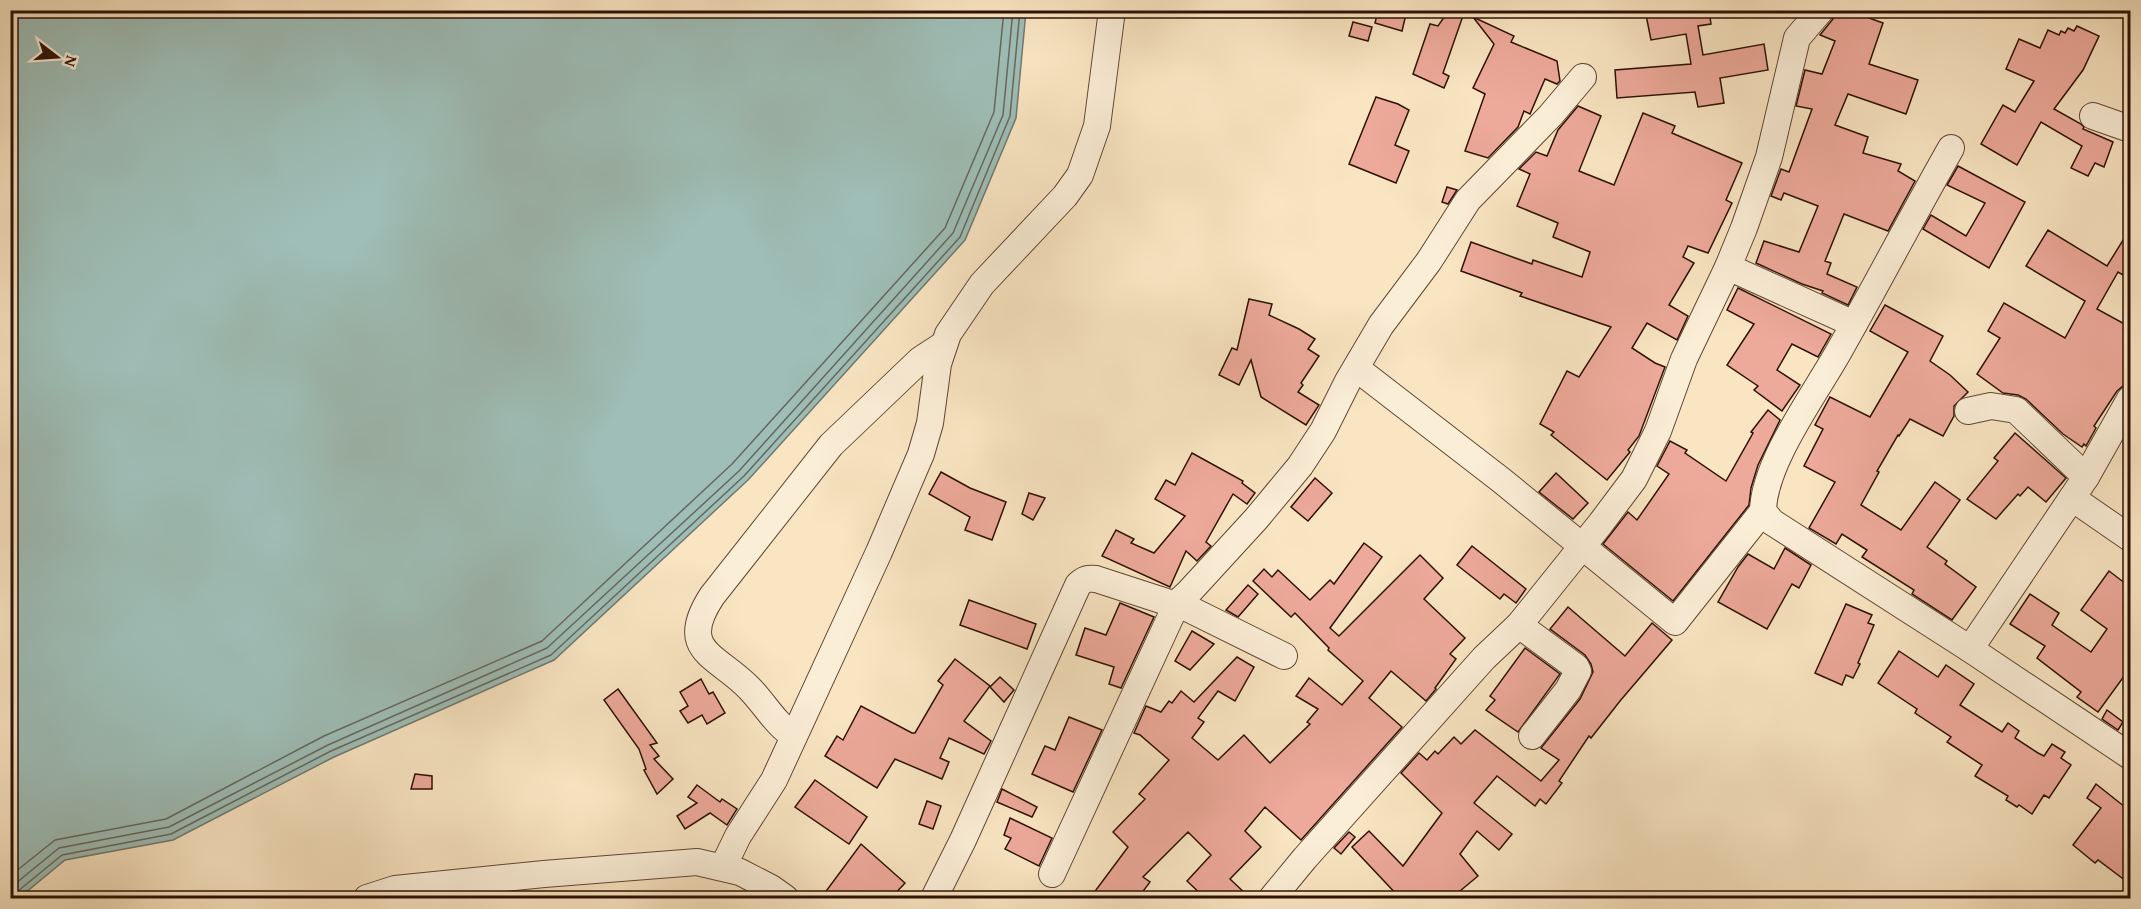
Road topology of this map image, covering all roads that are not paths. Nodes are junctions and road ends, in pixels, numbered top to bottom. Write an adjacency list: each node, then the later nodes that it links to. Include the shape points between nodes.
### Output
1 (1112, 10): 9 (street, via 1097,126 1080,175 982,284)
2 (1821, 10): 7 (street, via 1797,38 1769,157)
3 (1583, 77): 10 (street, via 1521,148 1468,200 1381,325)
4 (2093, 116): 5 (street)
5 (2130, 129)
6 (1951, 148): 8 (street)
7 (1728, 267): 8 (street); 17 (street, via 1634,478)
8 (1854, 324): 15 (street, via 1793,427 1770,476)
9 (943, 345): 22 (street, via 927,439); 22 (street, via 920,360 831,445 700,614 698,635 708,654 740,680)
10 (1356, 368): 17 (street); 18 (street, via 1300,466)
11 (2130, 399): 13 (street)
12 (1968, 411): 13 (street, via 1991,406 2016,410)
13 (2086, 477): 14 (street)
14 (2072, 498): 16 (street); 20 (street)
15 (1763, 511): 17 (street, via 1674,622); 20 (street, via 1772,522)
16 (2130, 538)
17 (1581, 546): 19 (street)
18 (1178, 603): 21 (street); 26 (street); 29 (street, via 1096,579 1088,578 1078,585)
19 (1519, 625): 23 (street, via 1578,672); 30 (street, via 1484,658)
20 (1970, 649): 24 (street)
21 (1284, 656)
22 (794, 736): 25 (street, via 774,780)
23 (1532, 736)
24 (2130, 756)
25 (723, 867): 27 (street, via 696,862 544,874 395,889); 28 (street, via 754,879)
26 (1052, 874)
27 (367, 898)
28 (785, 898)
29 (934, 898)
30 (1272, 898)

